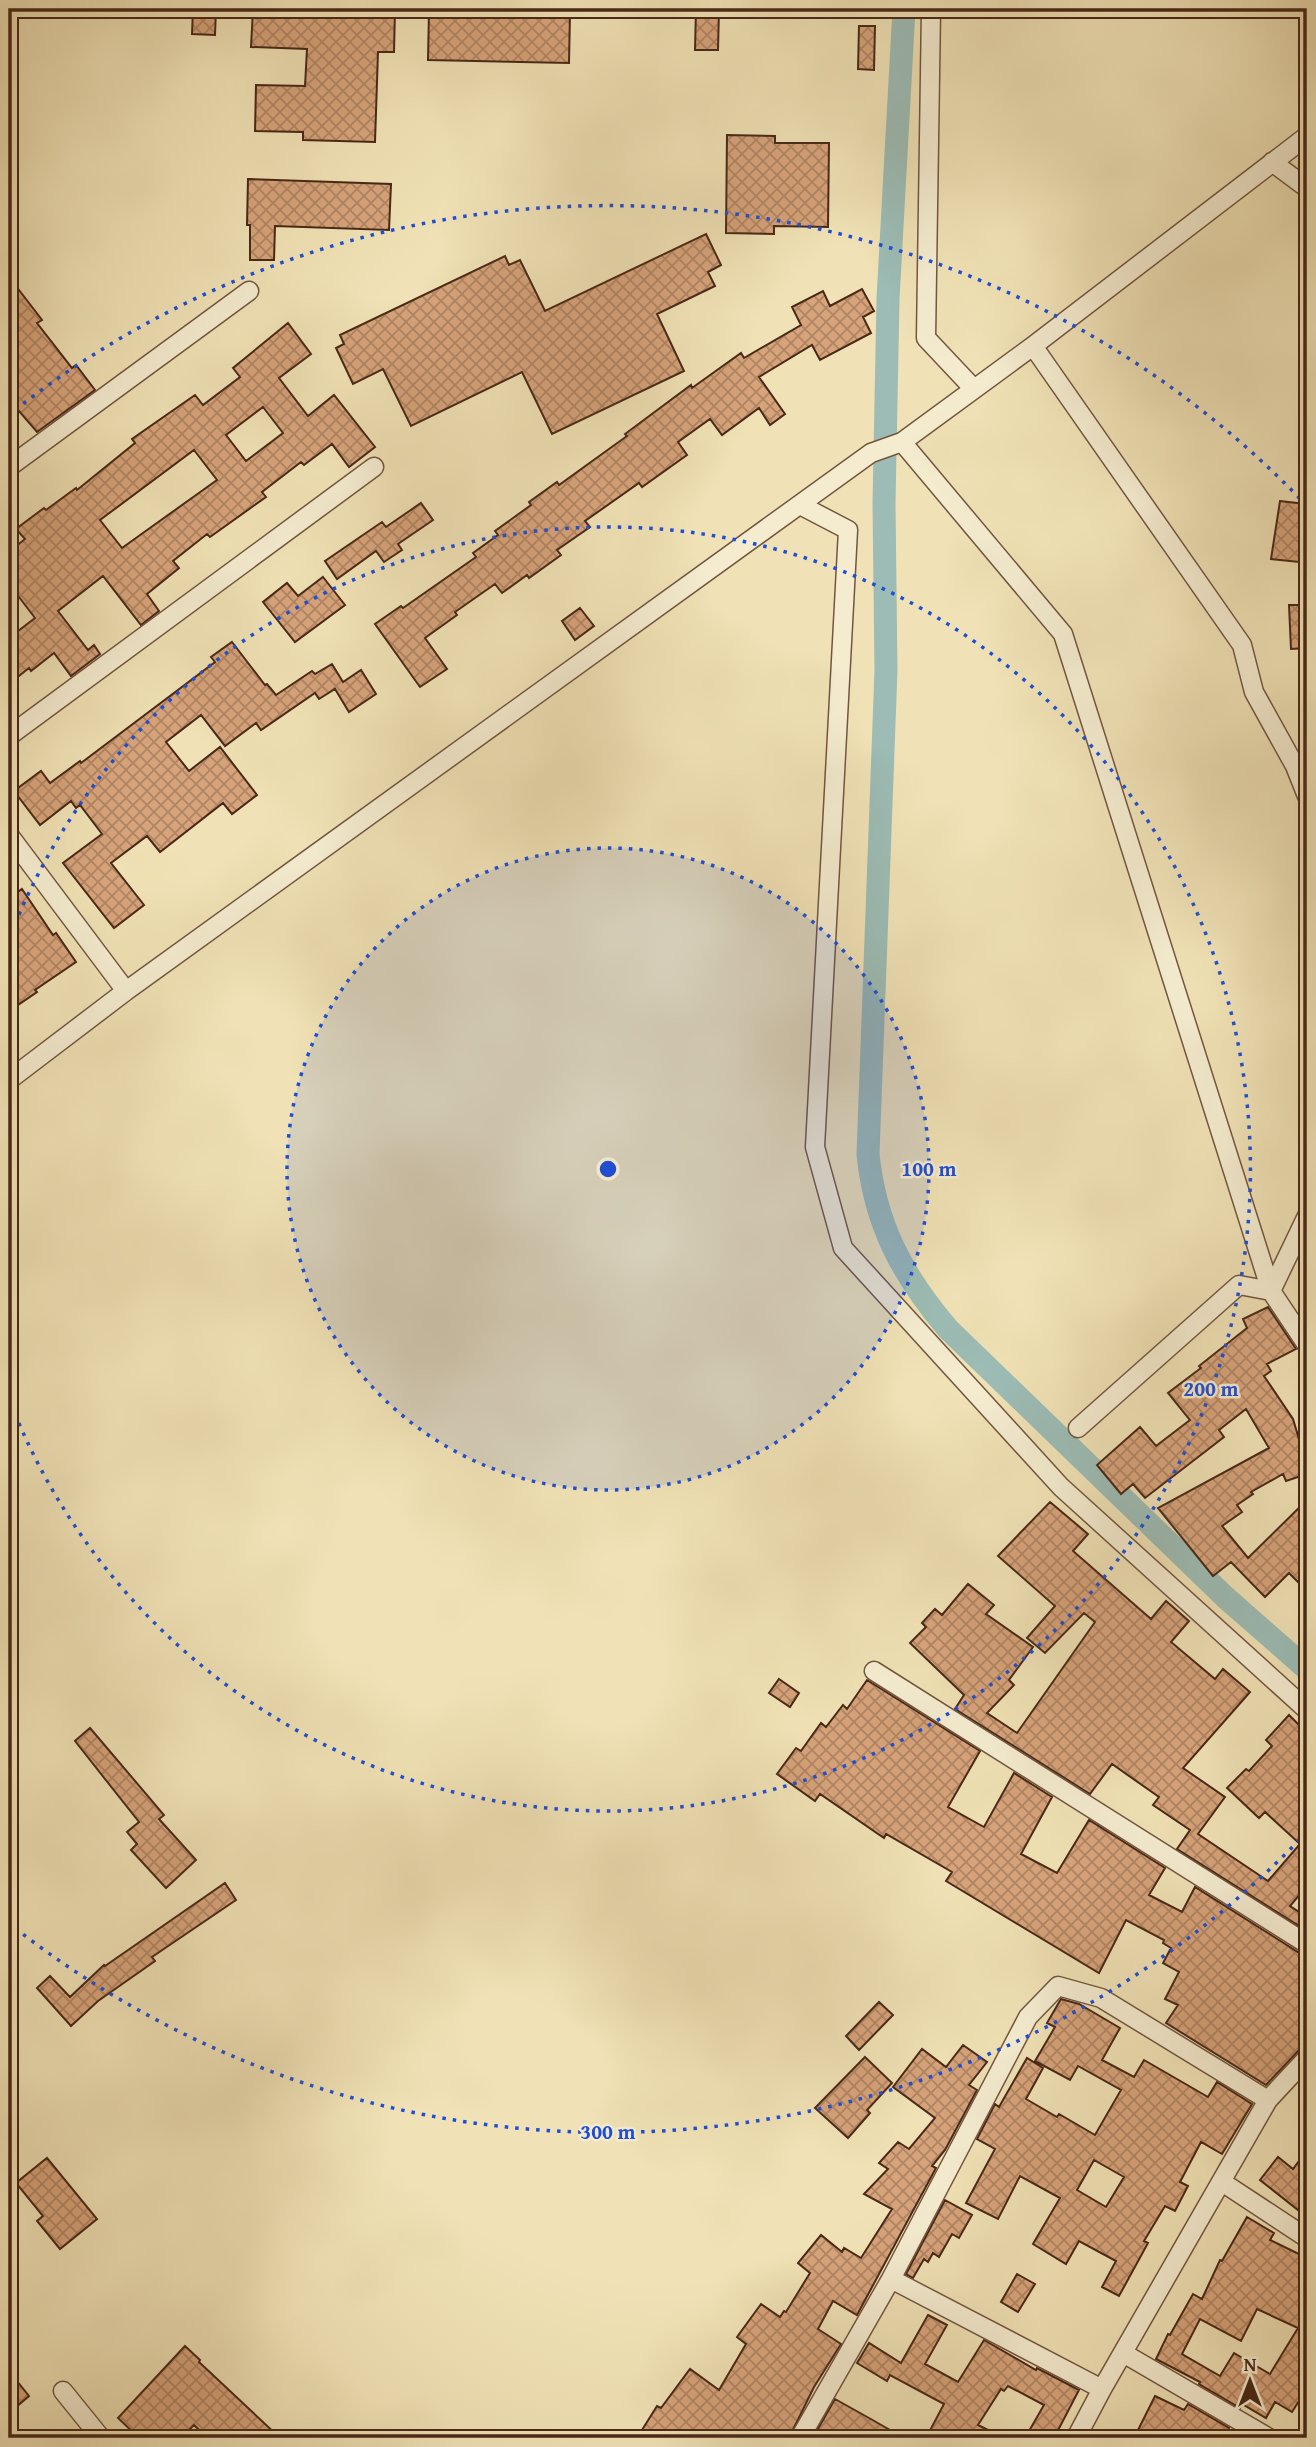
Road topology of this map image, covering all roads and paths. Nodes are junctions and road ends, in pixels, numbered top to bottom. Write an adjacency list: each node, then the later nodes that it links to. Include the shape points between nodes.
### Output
1 (931, 9): 7 (street, via 926,338)
2 (1307, 136): 3 (street)
3 (1272, 162): 4 (street); 6 (street)
4 (1307, 188)
5 (249, 290): 9 (street)
6 (1032, 346): 7 (street); 13 (street, via 1242,645 1254,692)
7 (974, 389): 8 (street)
8 (902, 442): 11 (street, via 871,453); 18 (street, via 1063,634)
9 (9, 467)
10 (374, 467): 12 (street)
11 (800, 505): 15 (street); 22 (street, via 848,530 815,1147 843,1248 1060,1488)
12 (9, 736)
13 (1307, 796)
14 (9, 835): 15 (street)
15 (126, 991): 16 (street)
16 (9, 1080)
17 (1307, 1216): 18 (street)
18 (1271, 1291): 19 (street); 20 (street, via 1239,1285)
19 (1307, 1345)
20 (1078, 1428)
21 (874, 1671): 23 (street)
22 (1307, 1710)
23 (1307, 1944)
24 (1307, 2058): 25 (street)
25 (1268, 2100): 26 (street); 28 (street, via 1101,1998 1058,1986 1028,2017)
26 (1222, 2182): 27 (street); 29 (street)
27 (1307, 2238)
28 (891, 2279): 30 (street); 33 (street)
29 (1123, 2353): 30 (street); 35 (street)
30 (1102, 2389): 34 (street)
31 (63, 2391): 32 (street)
32 (101, 2438)
33 (800, 2438)
34 (1076, 2438)
35 (1269, 2438)

